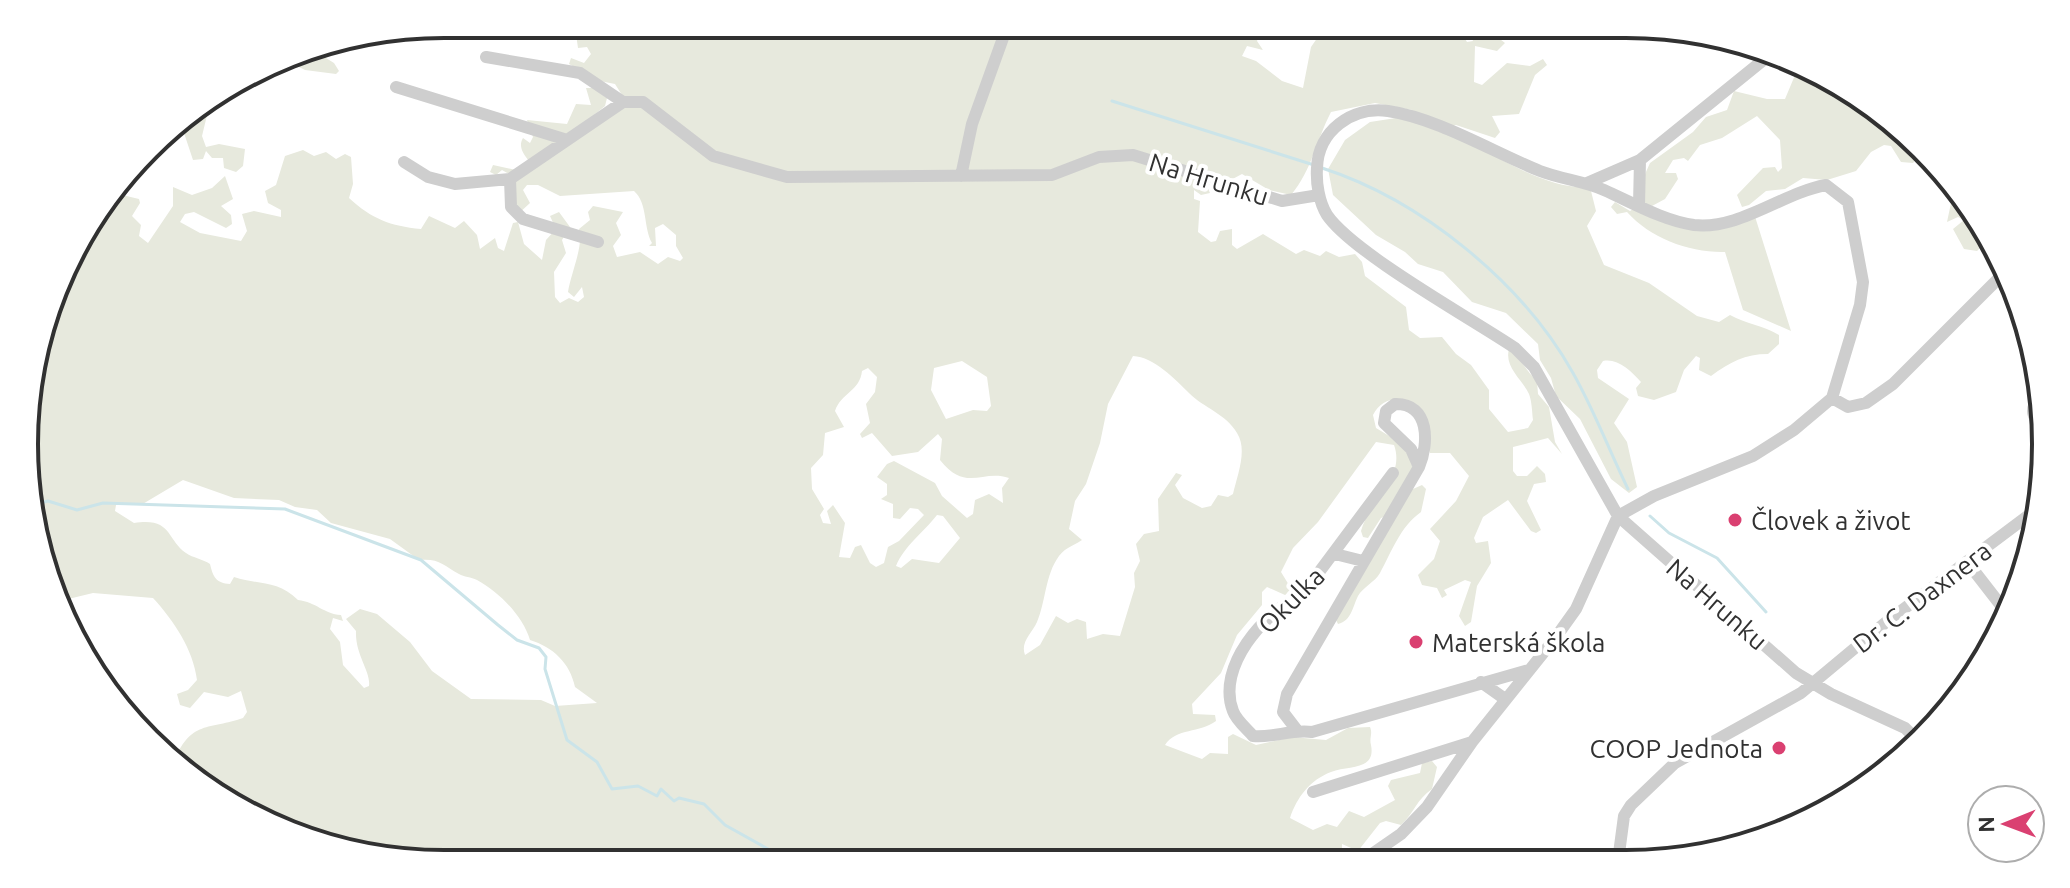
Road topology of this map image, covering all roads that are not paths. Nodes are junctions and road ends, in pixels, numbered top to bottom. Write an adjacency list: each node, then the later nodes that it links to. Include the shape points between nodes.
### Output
1 (1003, 38): 9 (street, via 972,124)
2 (486, 57): 5 (street, Na Hrunku, via 580,73)
3 (1761, 62): 7 (street)
4 (396, 87): 6 (street)
5 (623, 102): 6 (street); 9 (street, Na Hrunku, via 643,102 713,156 749,169 787,177)
6 (564, 139): 10 (street)
7 (1640, 160): 11 (street); 13 (street)
8 (404, 162): 10 (street, via 428,177 455,184)
9 (961, 176): 12 (street, Na Hrunku, via 1052,175 1099,157 1133,155 1282,201)
10 (510, 179): 14 (street, via 511,207 523,219)
11 (1587, 183): 12 (street, via 1544,172 1385,110 1351,116 1329,134 1319,154); 13 (street)
12 (1319, 195): 19 (street, Na Hrunku, via 1328,216 1368,251 1515,348 1534,367)
13 (1639, 205): 16 (street, via 1690,225 1714,226 1808,188 1826,185 1848,202 1863,282)
14 (598, 242)
15 (1997, 280): 16 (street, via 1866,403 1848,407)
16 (1832, 398): 19 (street, via 1753,456)
17 (1419, 467): 17 (street, via 1426,451 1419,413 1395,404 1386,411 1384,423 1411,449); 22 (street, Okulka)
18 (1393, 473): 21 (street, Okulka)
19 (1618, 516): 25 (street, via 1576,609); 27 (street, Na Hrunku)
20 (2025, 518): 23 (street, Dr. C. Daxnera)
21 (1335, 554): 22 (street); 30 (street, Okulka, via 1302,595 1284,603 1266,621 1228,684 1233,713 1253,736 1272,738)
22 (1363, 561): 30 (street, Okulka, via 1287,694 1283,712)
23 (1968, 563): 24 (street); 27 (street, Dr. C. Daxnera)
24 (1999, 603)
25 (1529, 670): 26 (street, Okulka); 28 (street)
26 (1481, 682): 28 (street); 30 (street, Okulka, via 1312,732)
27 (1813, 684): 29 (street, Na Hrunku); 38 (street, Dr. C. Daxnera, via 1675,763 1631,805 1624,816)
28 (1505, 699): 33 (street)
29 (1894, 724): 31 (street, Na Hrunku); 32 (street, Na Hrunku)
30 (1296, 729)
31 (1910, 733)
32 (1905, 738)
33 (1472, 742): 34 (street); 35 (street)
34 (1437, 752): 35 (street); 36 (street)
35 (1454, 767): 37 (street, via 1427,807)
36 (1313, 792)
37 (1378, 850)
38 (1619, 850)

